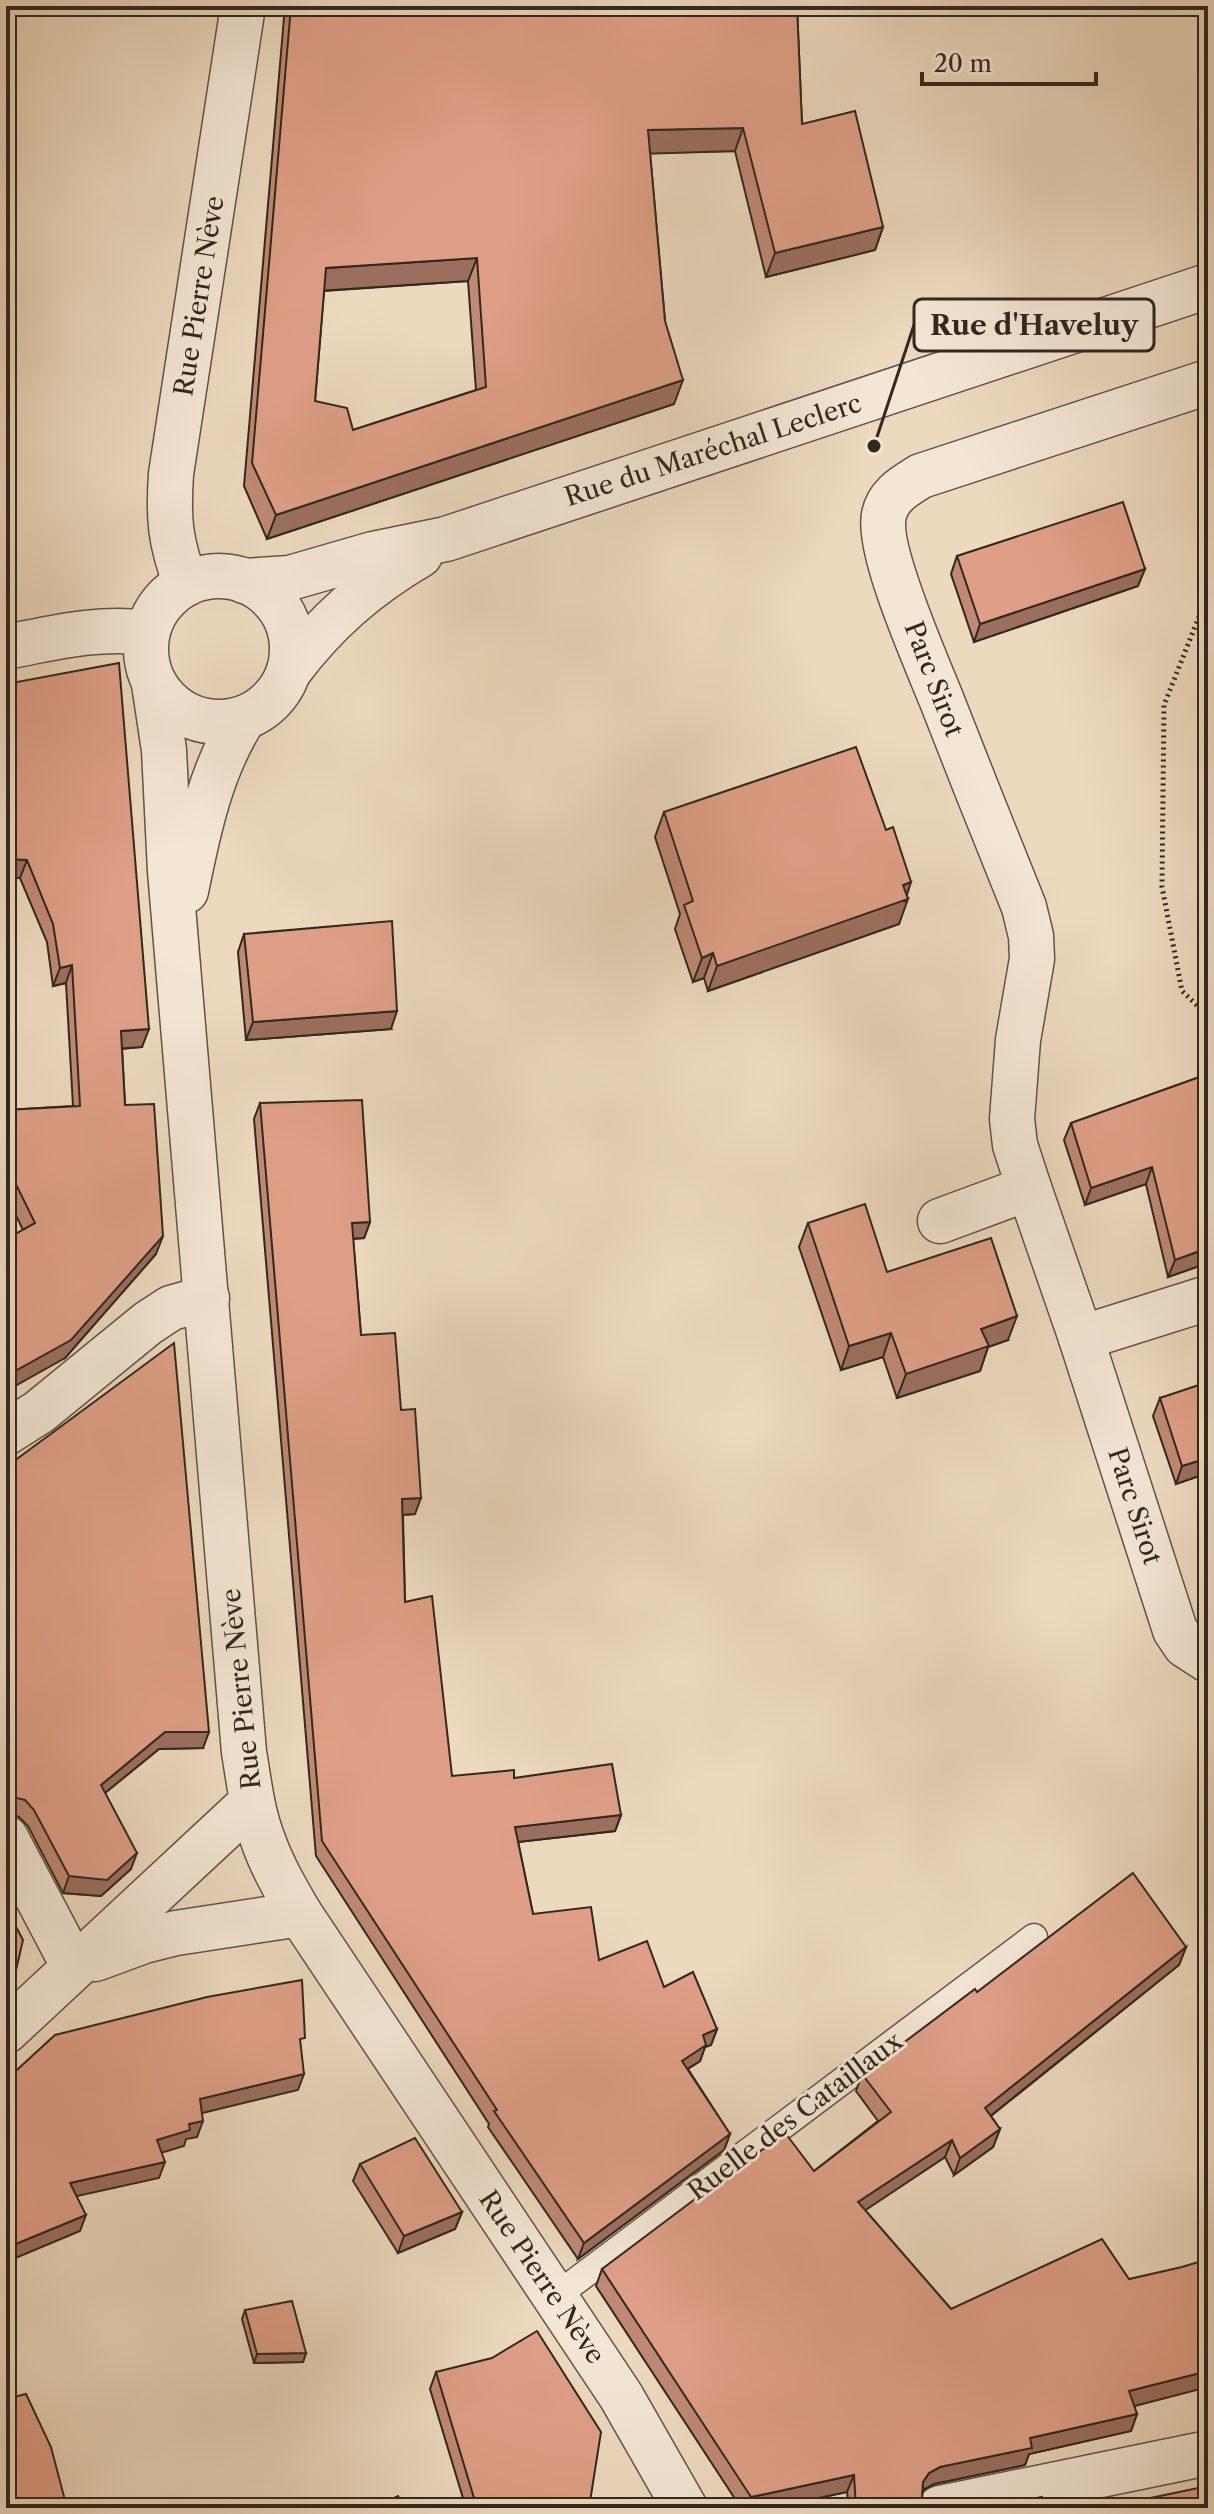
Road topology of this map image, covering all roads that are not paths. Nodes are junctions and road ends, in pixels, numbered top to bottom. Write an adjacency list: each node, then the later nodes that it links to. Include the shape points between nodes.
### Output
1 (243, 6): 6 (street, Rue Pierre Nève, via 171,474 170,529)
2 (1208, 286): 4 (street, Rue du Maréchal Leclerc)
3 (1208, 382): 13 (street, Parc Sirot, via 921,476 891,498 884,514 887,552 910,621 1031,936 1012,1119)
4 (446, 539): 5 (street, Rue du Maréchal Leclerc, via 290,578); 9 (street, Rue du Maréchal Leclerc, via 357,597)
5 (244, 581): 6 (street, via 209,577); 9 (street, via 263,592 289,627)
6 (186, 584): 7 (street, via 161,604)
7 (147, 633): 8 (street, via 89,631); 10 (street, via 145,654)
8 (6, 647)
9 (289, 671): 11 (street, via 272,699)
10 (154, 684): 11 (street, via 188,716 221,723); 12 (street, Rue Pierre Nève, via 164,750)
11 (244, 718): 12 (street, Rue Pierre Nève, via 223,755 207,803)
12 (177, 941): 15 (street, Rue Pierre Nève)
13 (1029, 1188): 14 (street); 17 (street, Parc Sirot)
14 (940, 1221)
15 (207, 1298): 18 (street, via 171,1308 148,1323); 20 (street, Rue Pierre Nève)
16 (1208, 1298): 17 (street)
17 (1081, 1338): 19 (street, Parc Sirot, via 1175,1630 1185,1645)
18 (6, 1433)
19 (1208, 1660)
20 (252, 1802): 22 (street, Rue Pierre Nève, via 275,1869); 24 (street)
21 (6, 1838): 24 (street)
22 (300, 1914): 24 (street, via 154,1938); 26 (street, Rue Pierre Nève)
23 (1034, 1937): 26 (lane, Ruelle des Cataillaux)
24 (74, 1967): 25 (street)
25 (6, 2031)
26 (556, 2296): 28 (street, Rue Pierre Nève)
27 (1208, 2453): 29 (street)
28 (685, 2508)
29 (940, 2508)

